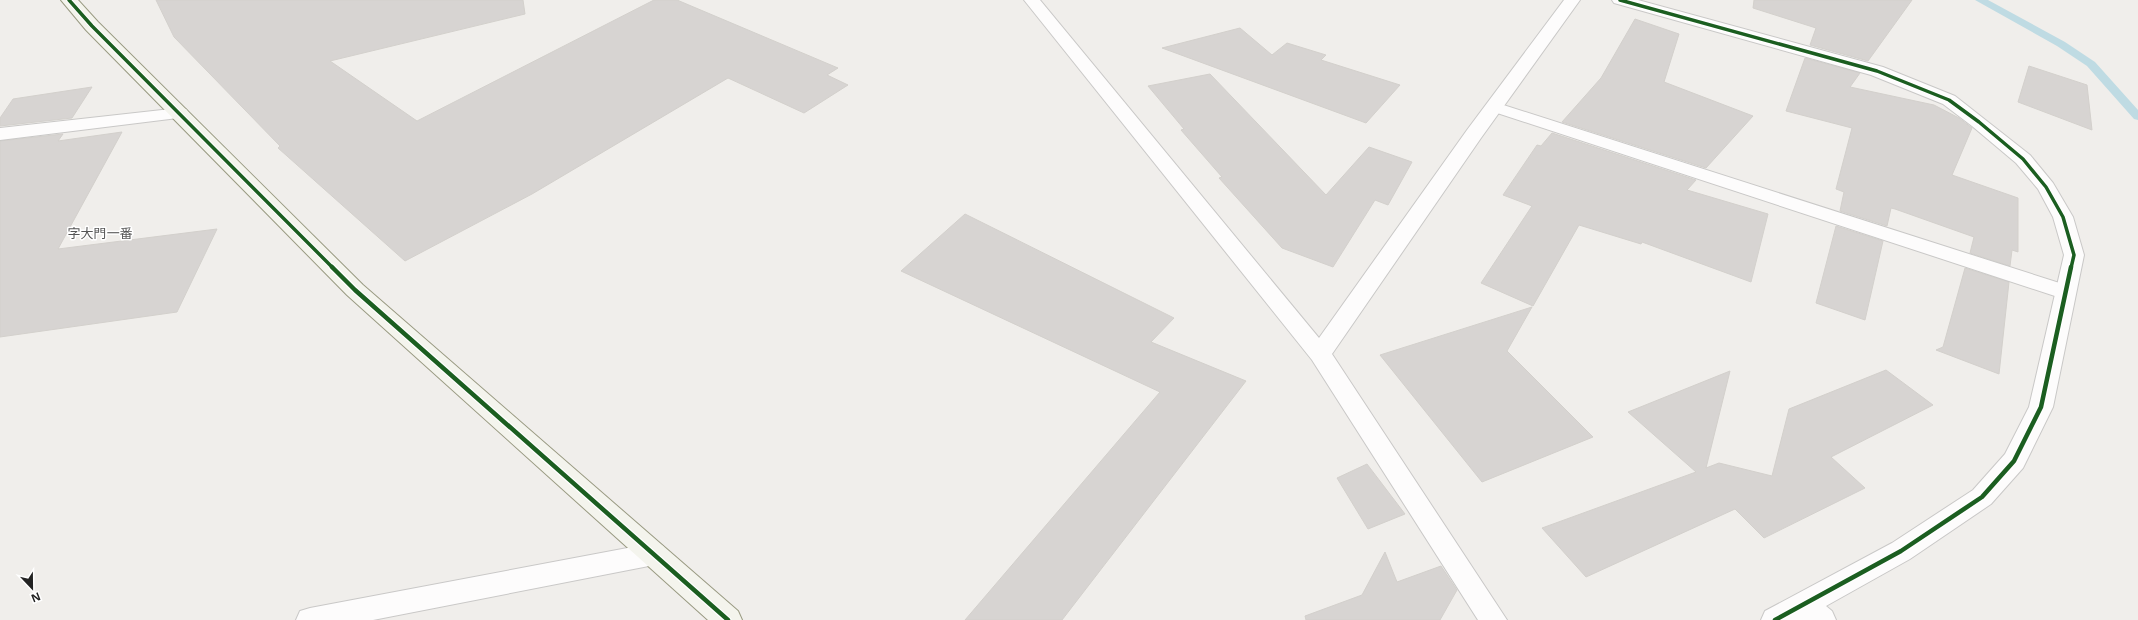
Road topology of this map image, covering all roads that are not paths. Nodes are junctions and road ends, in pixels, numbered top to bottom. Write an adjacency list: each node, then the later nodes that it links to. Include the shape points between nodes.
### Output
1 (69, 0): 6 (street)
2 (1032, 0): 9 (street)
3 (1572, 0): 5 (street)
4 (1620, 0): 8 (street, via 1877,71 1949,100 2023,159 2046,187 2063,217 2074,255)
5 (1494, 107): 8 (lane); 9 (street)
6 (180, 113): 7 (street); 10 (street, via 355,290)
7 (0, 134)
8 (2065, 292): 11 (street, via 2041,407 2014,461 1982,497)
9 (1320, 354): 14 (street)
10 (654, 554): 12 (street); 13 (street)
11 (1814, 612): 15 (street)
12 (310, 620)
13 (728, 620)
14 (1493, 620)
15 (1775, 620)

